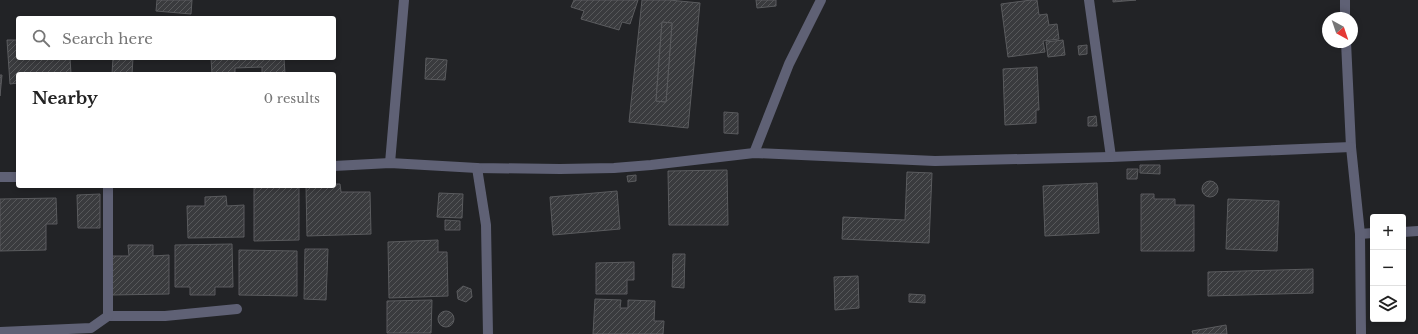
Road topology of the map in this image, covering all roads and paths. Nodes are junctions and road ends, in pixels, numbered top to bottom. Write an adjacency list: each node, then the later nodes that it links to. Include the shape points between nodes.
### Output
1 (404, 0): 10 (street)
2 (821, 0): 8 (street, via 789,64)
3 (1089, 0): 9 (street)
4 (1346, 0): 5 (street)
5 (1345, 12)
6 (1346, 48): 7 (street)
7 (1351, 147): 9 (street); 19 (street)
8 (754, 153): 9 (street, via 935,160); 12 (street, via 614,168)
9 (1111, 157)
10 (390, 163): 11 (street); 12 (street)
11 (336, 166)
12 (476, 168): 23 (street, via 486,225)
13 (0, 177): 14 (street)
14 (16, 177)
15 (108, 188): 21 (street)
16 (1418, 231): 17 (street)
17 (1406, 232)
18 (1370, 233): 19 (street)
19 (1360, 234): 24 (street)
20 (237, 309): 21 (street, via 165,316)
21 (108, 316): 22 (street, via 91,328)
22 (0, 332)
23 (488, 334)
24 (1362, 334)

